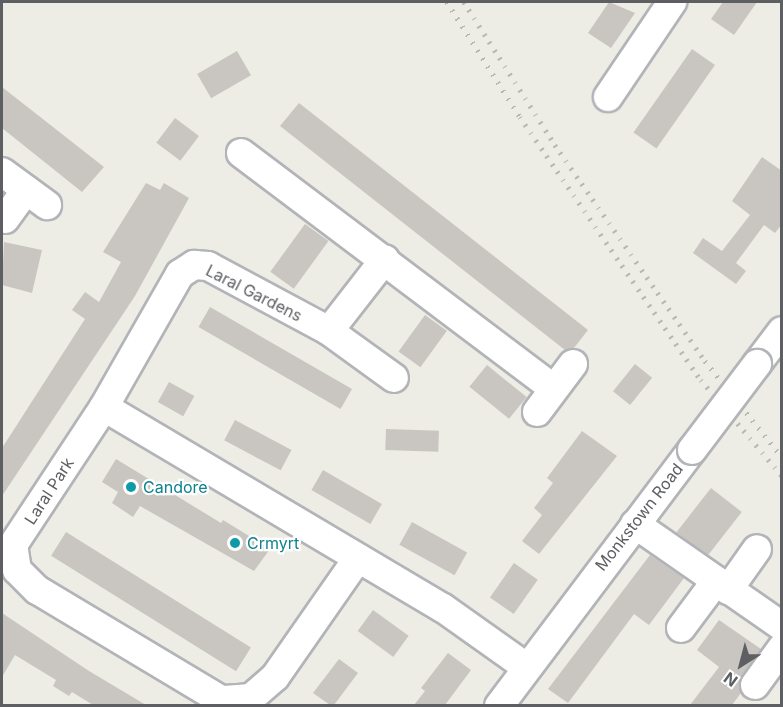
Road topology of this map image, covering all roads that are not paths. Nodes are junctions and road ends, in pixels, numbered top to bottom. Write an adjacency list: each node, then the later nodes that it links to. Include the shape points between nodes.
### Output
1 (672, 2): 2 (street)
2 (608, 97)
3 (241, 153): 6 (street)
4 (2, 172): 5 (street, via 36,197)
5 (5, 219)
6 (384, 259): 7 (street); 11 (street)
7 (328, 330): 10 (street, Laral Gardens); 12 (street, Laral Gardens, via 208,266 194,265 180,274)
8 (782, 331): 14 (street, Monkstown Road, bridge)
9 (573, 364): 11 (street)
10 (394, 378)
11 (554, 388): 13 (street)
12 (104, 407): 16 (street); 16 (street, Laral Park, via 13,545 17,570 37,590 221,700 251,698 275,677)
13 (537, 412)
14 (635, 524): 17 (street); 21 (street, Monkstown Road)
15 (756, 549): 17 (street)
16 (358, 558): 21 (street, via 443,608)
17 (722, 585): 18 (street); 19 (street)
18 (782, 626)
19 (681, 628)
20 (782, 648): 22 (street)
21 (526, 668): 23 (street, Monkstown Road)
22 (755, 684)
23 (499, 705)

